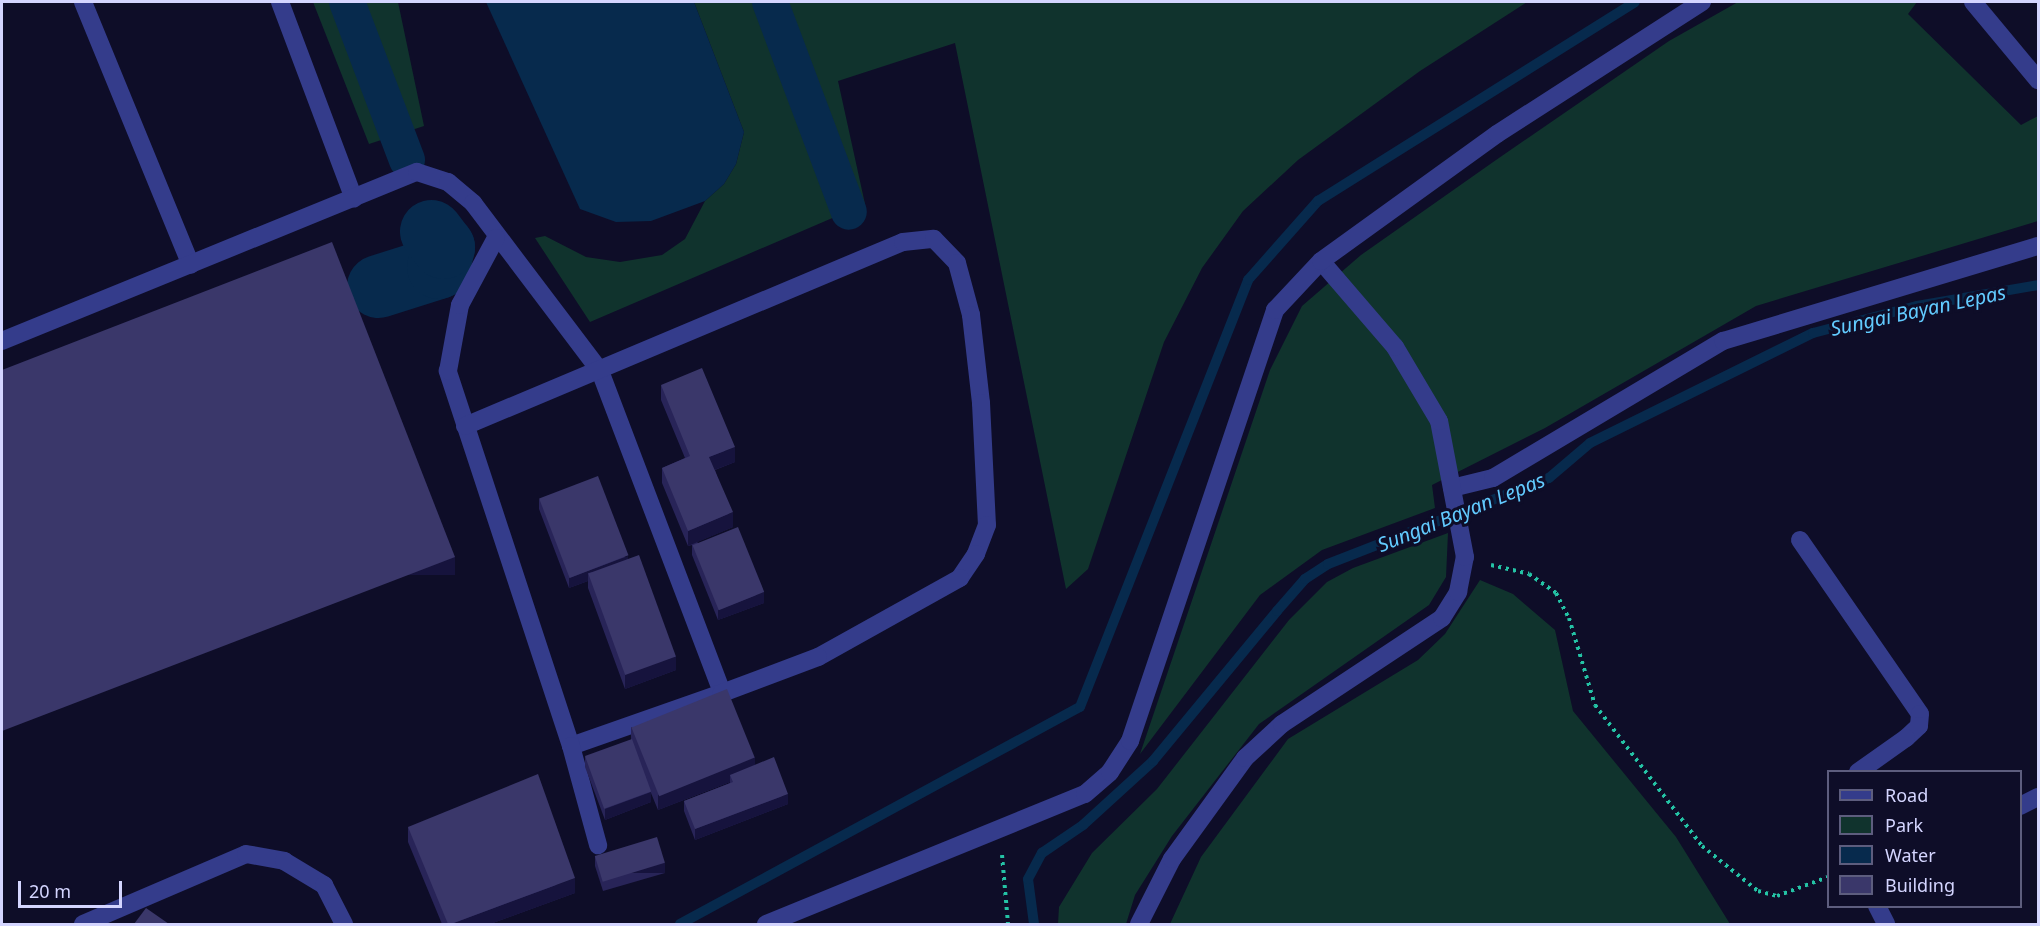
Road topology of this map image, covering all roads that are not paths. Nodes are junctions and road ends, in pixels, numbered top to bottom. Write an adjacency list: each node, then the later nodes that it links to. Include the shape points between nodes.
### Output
1 (83, 2): 10 (street)
2 (280, 2): 6 (street)
3 (1702, 2): 9 (street, via 1497,134)
4 (1977, 3): 5 (street)
5 (2038, 80)
6 (354, 199): 7 (street, via 417,172 448,182 473,203); 10 (street)
7 (496, 238): 12 (street); 13 (street, via 460,305 450,339 448,371)
8 (2038, 246): 14 (street, via 1723,341 1493,478)
9 (1321, 261): 14 (street, via 1395,347 1439,421); 25 (street, via 1275,310 1130,741 1110,772 1085,794)
10 (191, 265): 11 (street)
11 (2, 341)
12 (600, 372): 13 (street); 16 (street); 16 (street, via 903,242 934,239 957,263 971,315 981,403 987,525 976,554 960,578 818,657)
13 (465, 426): 17 (street)
14 (1452, 488): 26 (street, via 1463,551 1458,591 1442,618 1282,724 1245,758 1172,859)
15 (1800, 540): 18 (street, via 1920,714 1919,726)
16 (722, 693): 17 (street)
17 (571, 746): 21 (street)
18 (1859, 770)
19 (2038, 797): 20 (street)
20 (2022, 805)
21 (598, 845)
22 (1878, 908): 27 (street)
23 (83, 924): 24 (street, via 246,854 284,861 324,885)
24 (344, 924)
25 (766, 924)
26 (1139, 924)
27 (1886, 924)

